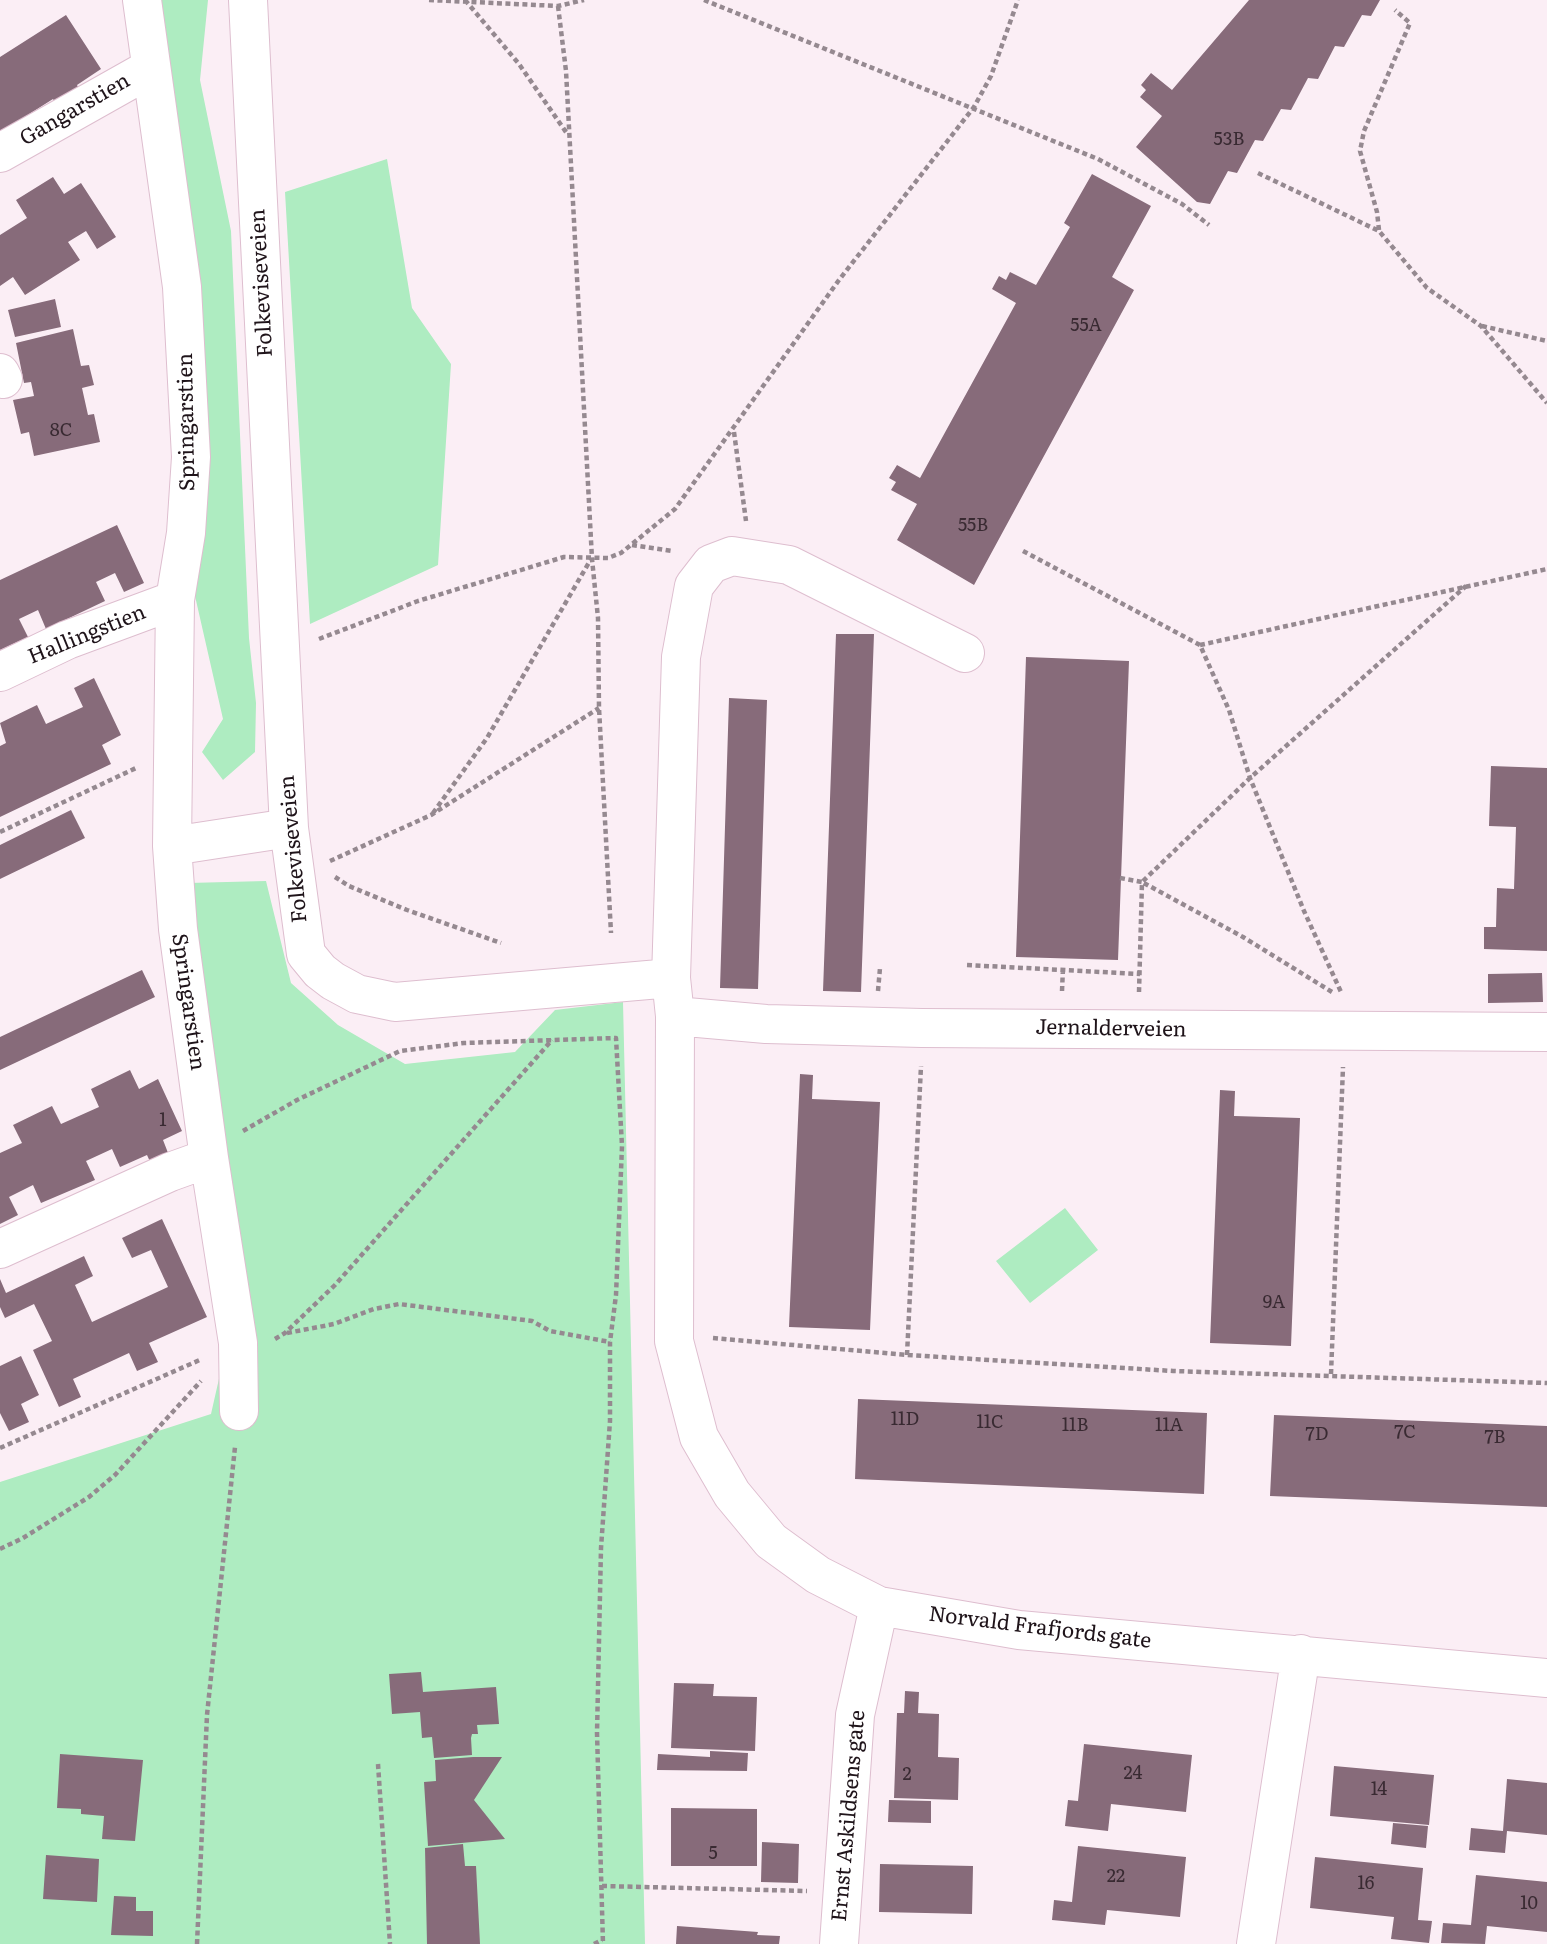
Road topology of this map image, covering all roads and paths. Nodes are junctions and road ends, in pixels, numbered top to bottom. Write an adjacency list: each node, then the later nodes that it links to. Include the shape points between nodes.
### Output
1 (142, 0): 10 (street, Springarstien)
2 (248, 0): 29 (street, Folkeviseveien)
3 (429, 0): 7 (path)
4 (584, 0): 8 (path)
5 (704, 0): 11 (path)
6 (1018, 0): 11 (path, via 991,76)
7 (466, 1): 8 (path); 12 (path, via 519,64)
8 (558, 6): 12 (path)
9 (1395, 10): 16 (path, via 1410,23 1363,131 1360,151)
10 (151, 68): 13 (street, Gangarstien); 26 (street, Springarstien, via 183,287 191,457)
11 (974, 107): 15 (path, via 1098,159 1181,204); 20 (path, via 848,269)
12 (569, 135): 23 (path)
13 (0, 153)
14 (1258, 173): 16 (path)
15 (1209, 225)
16 (1379, 231): 17 (path, via 1427,288)
17 (1481, 326): 18 (path); 19 (path)
18 (1547, 341)
19 (1547, 403)
20 (733, 432): 22 (path); 23 (path, via 696,484 650,532 621,553)
21 (1023, 551): 27 (path)
22 (749, 558): 28 (street, via 789,565); 46 (street, via 732,556 711,564 694,586 683,646)
23 (592, 559): 29 (path, via 564,557 418,601); 31 (path); 34 (path, via 487,738)
24 (1547, 569): 25 (path)
25 (1466, 586): 27 (path); 33 (path)
26 (175, 600): 30 (street, Hallingstien, via 67,640); 32 (street, Springarstien)
27 (1200, 645): 33 (path, via 1229,710)
28 (965, 653)
29 (280, 654): 35 (street, Folkeviseveien)
30 (0, 673)
31 (599, 708): 34 (path); 42 (path)
32 (175, 751): 36 (path); 37 (street, Springarstien)
33 (1251, 778): 41 (path); 41 (path, via 1345,1000)
34 (431, 815): 38 (path)
35 (289, 828): 37 (street); 46 (street, Folkeviseveien, via 306,954 320,971 357,994 395,1002)
36 (0, 832)
37 (172, 846): 53 (street, Springarstien, via 177,929)
38 (320, 866)
39 (330, 873): 43 (path, via 395,905)
40 (1121, 878): 41 (path)
41 (1142, 882): 45 (path)
42 (611, 933)
43 (501, 943)
44 (967, 965): 45 (path)
45 (1140, 974): 49 (path)
46 (671, 978): 47 (street)
47 (675, 1016): 48 (street, Jernalderveien, via 766,1024); 56 (street)
48 (922, 1028): 49 (street, Jernalderveien); 59 (path)
49 (1138, 1029): 50 (street, Jernalderveien)
50 (1344, 1030): 51 (street, Jernalderveien); 60 (path)
51 (1547, 1032)
52 (552, 1039): 53 (path, via 400,1051 246,1129); 55 (path, via 335,1285); 57 (path, via 616,1038 622,1146)
53 (209, 1158): 54 (street); 58 (street, Springarstien)
54 (0, 1249)
55 (285, 1333): 57 (path, via 399,1304 531,1321 550,1331); 58 (path, via 262,1346)
56 (674, 1341): 59 (path, via 707,1338); 65 (street, Norvald Frafjords gate, via 699,1437 732,1494 771,1541 818,1576)
57 (610, 1342): 69 (path, via 597,1719)
58 (238, 1343): 62 (street, Springarstien); 63 (path); 64 (path, via 115,1475 89,1497)
59 (907, 1355): 60 (path, via 1173,1371)
60 (1331, 1374): 61 (path)
61 (1547, 1383)
62 (239, 1411): 72 (path, via 207,1715)
63 (0, 1448)
64 (0, 1549)
65 (879, 1606): 66 (street, Norvald Frafjords gate, via 1018,1630); 70 (street, Ernst Askildsens gate, via 855,1715)
66 (1301, 1654): 67 (street, Norvald Frafjords gate); 76 (street)
67 (1547, 1678)
68 (378, 1764): 73 (path)
69 (602, 1886): 70 (path); 71 (path)
70 (843, 1892): 75 (street, Ernst Askildsens gate)
71 (602, 1942): 74 (path)
72 (197, 1944)
73 (390, 1944)
74 (594, 1944)
75 (839, 1944)
76 (1255, 1944)

